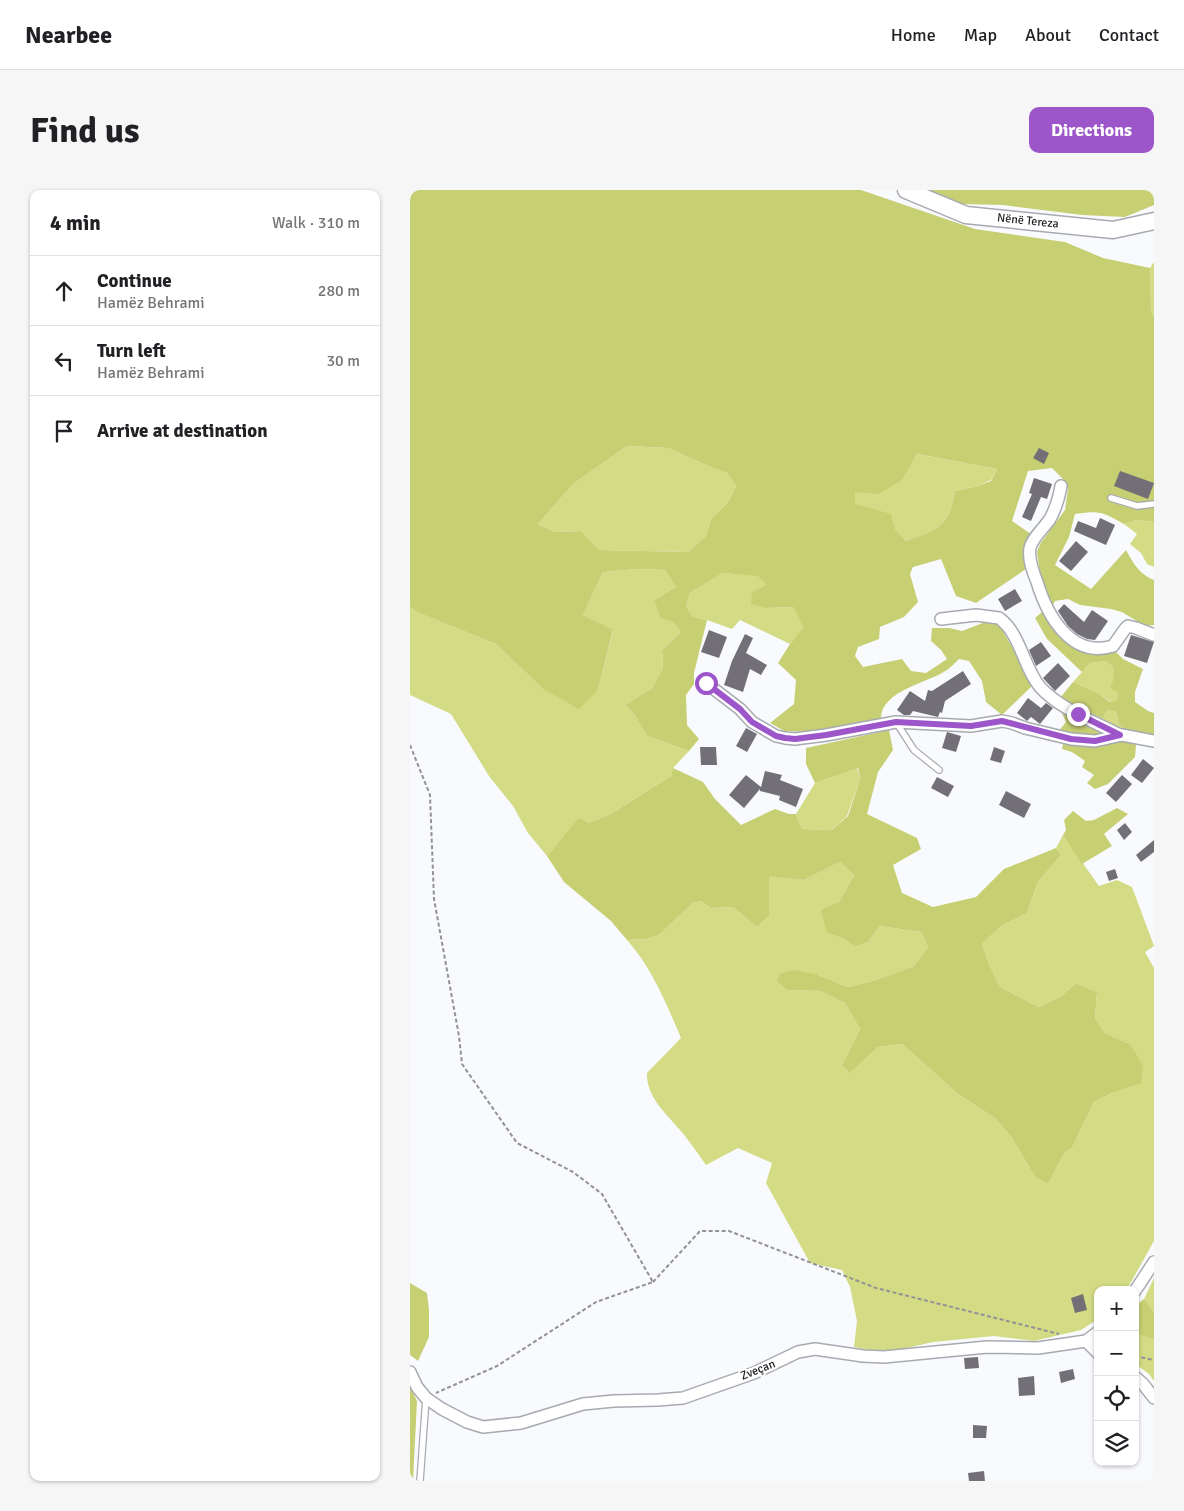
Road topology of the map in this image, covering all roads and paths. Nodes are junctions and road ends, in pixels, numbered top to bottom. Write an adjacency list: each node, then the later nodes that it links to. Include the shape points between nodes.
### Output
1 (906, 190): 2 (main road, Nënë Tereza, via 966,215 1113,230)
2 (1154, 221)
3 (1061, 486): 7 (street, via 1057,505 1030,547 1031,565 1043,602 1054,622 1072,640 1094,649 1113,646 1128,626)
4 (1111, 498): 5 (lane, via 1137,506)
5 (1154, 504)
6 (941, 619): 10 (street, via 976,615 999,618 1010,629 1040,687 1078,714)
7 (1154, 635)
8 (706, 683): 9 (street, via 752,722 785,738 826,735)
9 (896, 722): 10 (street, via 971,726 1002,721 1071,739 1095,741); 13 (lane, via 914,750)
10 (1120, 735): 11 (street)
11 (1154, 741)
12 (410, 745): 15 (path, via 430,796 434,899 460,1036 462,1064 516,1143 573,1172 602,1194)
13 (939, 770)
14 (1154, 1262): 16 (street)
15 (653, 1282): 18 (path, via 700,1231 729,1230 876,1288); 24 (path, via 596,1302 497,1366)
16 (1138, 1286)
17 (1094, 1335): 18 (street, Zveçan)
18 (1086, 1341): 19 (street); 24 (street, Zveçan, via 1038,1348 987,1347 884,1357 815,1349 798,1352 754,1373 683,1398 583,1404 521,1423 483,1428)
19 (1094, 1349)
20 (1139, 1357): 21 (path)
21 (1154, 1360)
22 (410, 1372): 24 (street)
23 (1139, 1380): 25 (street)
24 (426, 1398): 26 (lane)
25 (1154, 1398)
26 (420, 1481)

